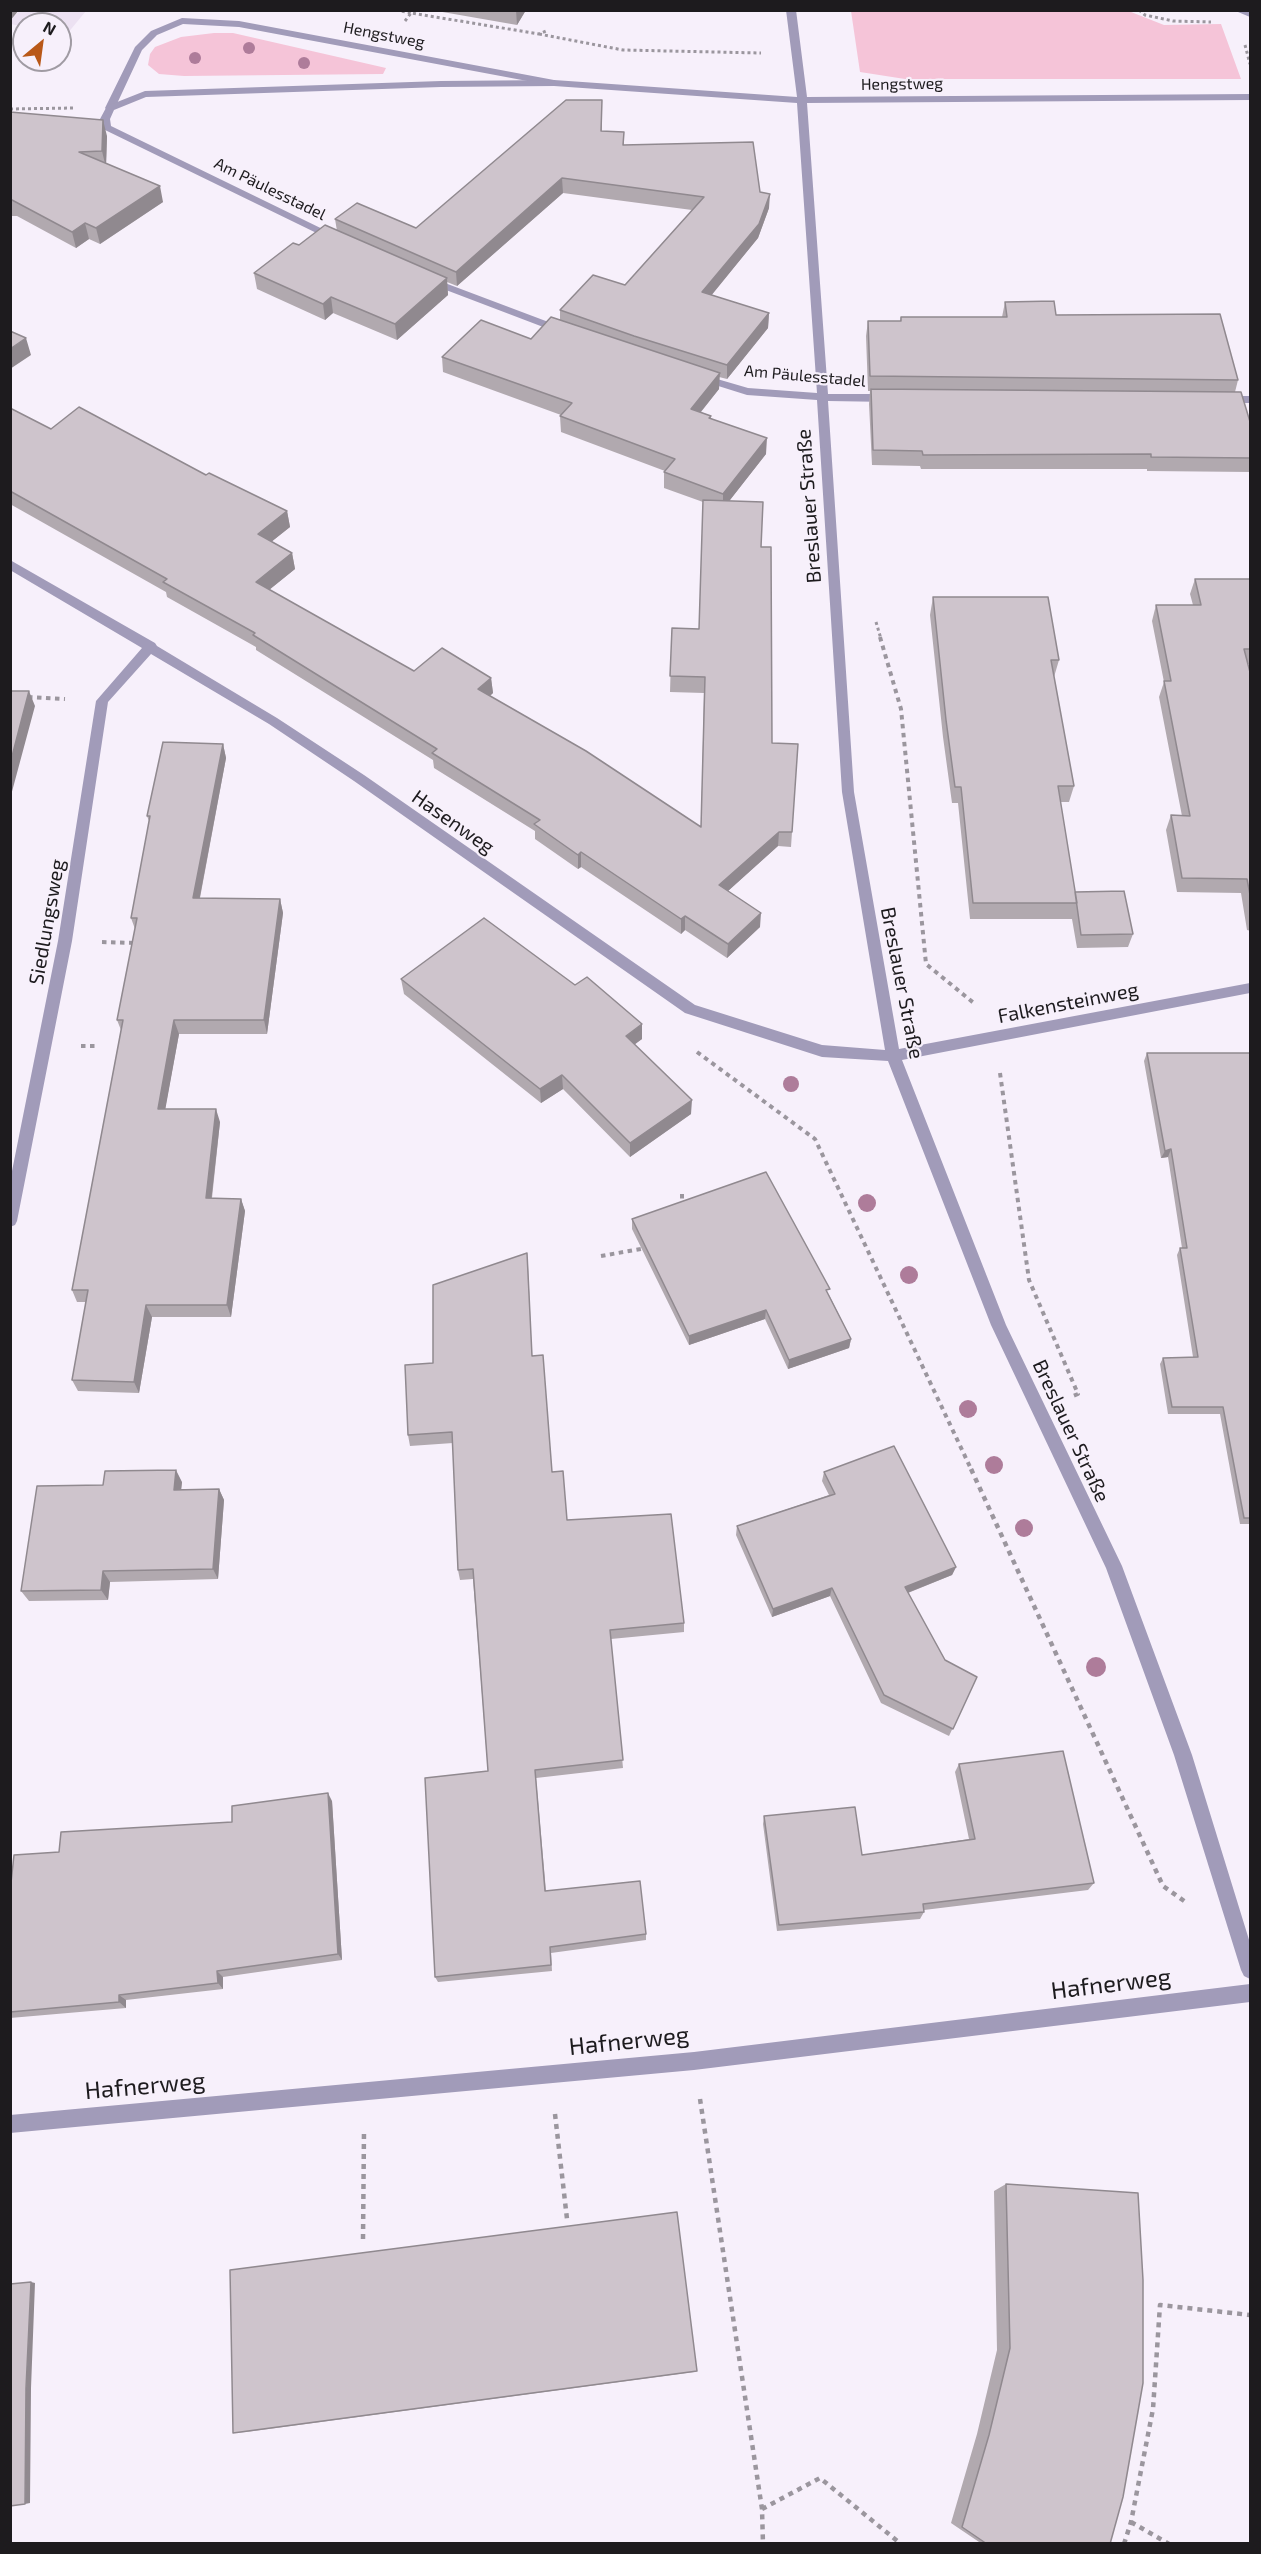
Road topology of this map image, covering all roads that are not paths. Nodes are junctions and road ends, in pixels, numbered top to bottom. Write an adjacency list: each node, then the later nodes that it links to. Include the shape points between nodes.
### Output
1 (791, 10): 6 (street, Breslauer Straße)
2 (1241, 10): 3 (street)
3 (1251, 14)
4 (554, 83): 6 (street, Hengstweg); 7 (street, Hengstweg, via 145,94); 7 (street, Hengstweg, via 240,24 182,21 154,33 138,48)
5 (1251, 97): 6 (street, Hengstweg)
6 (802, 100): 12 (street, Breslauer Straße)
7 (110, 108): 8 (street, Am Päulesstadel, via 106,127)
8 (350, 246)
9 (422, 277): 10 (street)
10 (574, 335)
11 (684, 372): 12 (street, Am Päulesstadel, via 747,391)
12 (821, 398): 13 (street, Am Päulesstadel); 19 (street, Breslauer Straße, via 848,792)
13 (902, 398)
14 (1215, 399): 15 (street)
15 (1251, 400)
16 (10, 564): 17 (street, Hasenweg)
17 (151, 646): 19 (street, Hasenweg, via 340,765 690,1009 822,1051); 20 (street, Siedlungsweg, via 102,700 65,941)
18 (1251, 988): 19 (street, Falkensteinweg)
19 (893, 1056): 21 (street, Breslauer Straße, via 999,1325 1114,1566 1179,1745)
20 (10, 1221)
21 (1251, 1970)
22 (1251, 1993): 23 (street, Hafnerweg, via 694,2061)
23 (10, 2124)

